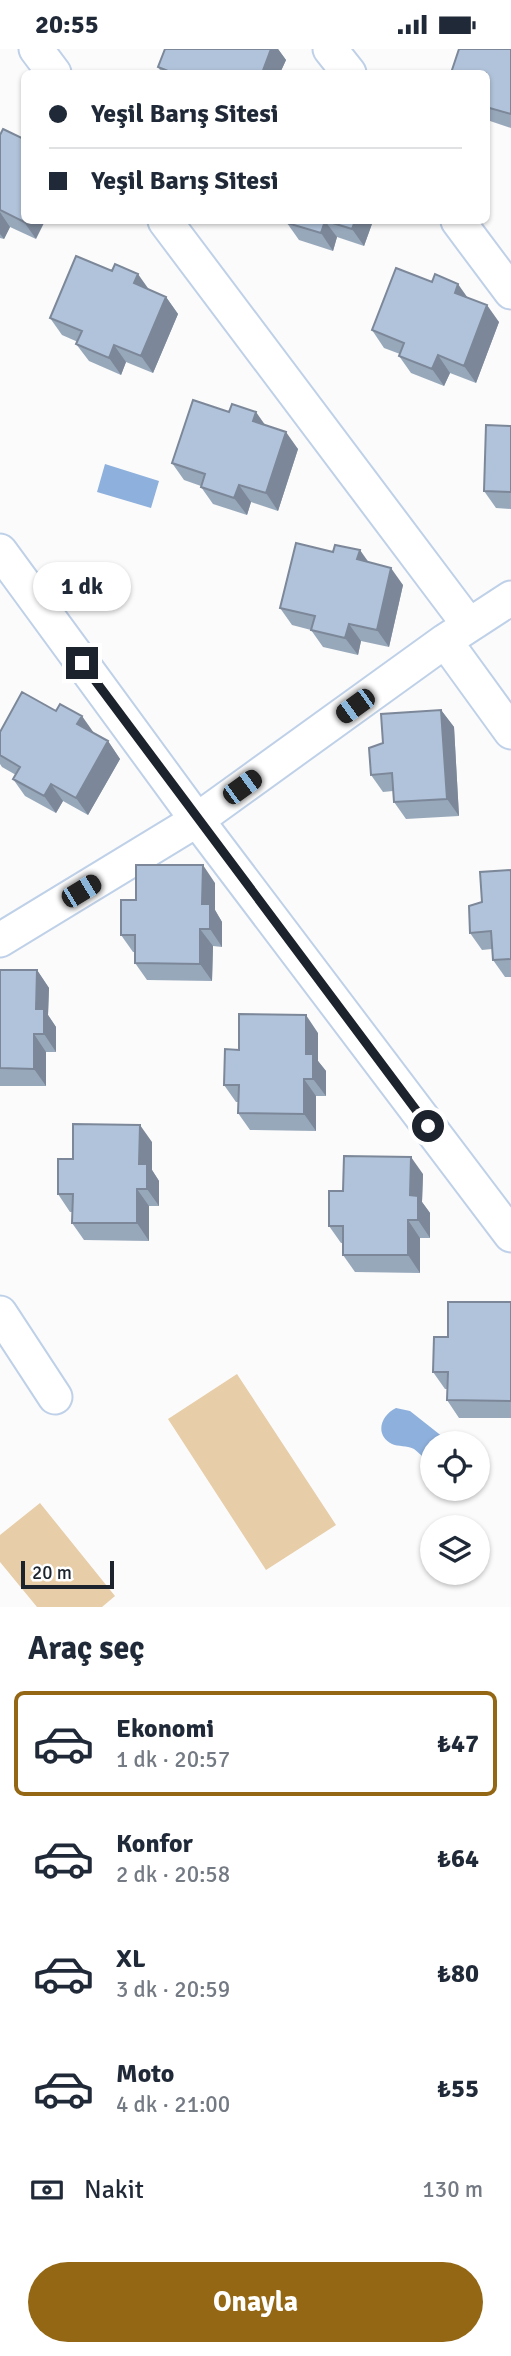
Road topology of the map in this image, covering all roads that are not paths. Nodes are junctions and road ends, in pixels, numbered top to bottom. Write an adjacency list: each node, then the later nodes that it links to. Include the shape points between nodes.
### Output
1 (36, 49): 3 (street)
2 (330, 49): 4 (street)
3 (52, 70)
4 (347, 70)
5 (167, 224): 10 (street)
6 (460, 224): 7 (street)
7 (511, 292)
8 (0, 551): 12 (street)
9 (511, 598): 10 (street)
10 (457, 633): 11 (street); 12 (street)
11 (511, 732)
12 (197, 820): 13 (street); 14 (street)
13 (0, 940)
14 (511, 1235)
15 (0, 1313): 16 (street)
16 (55, 1397)

